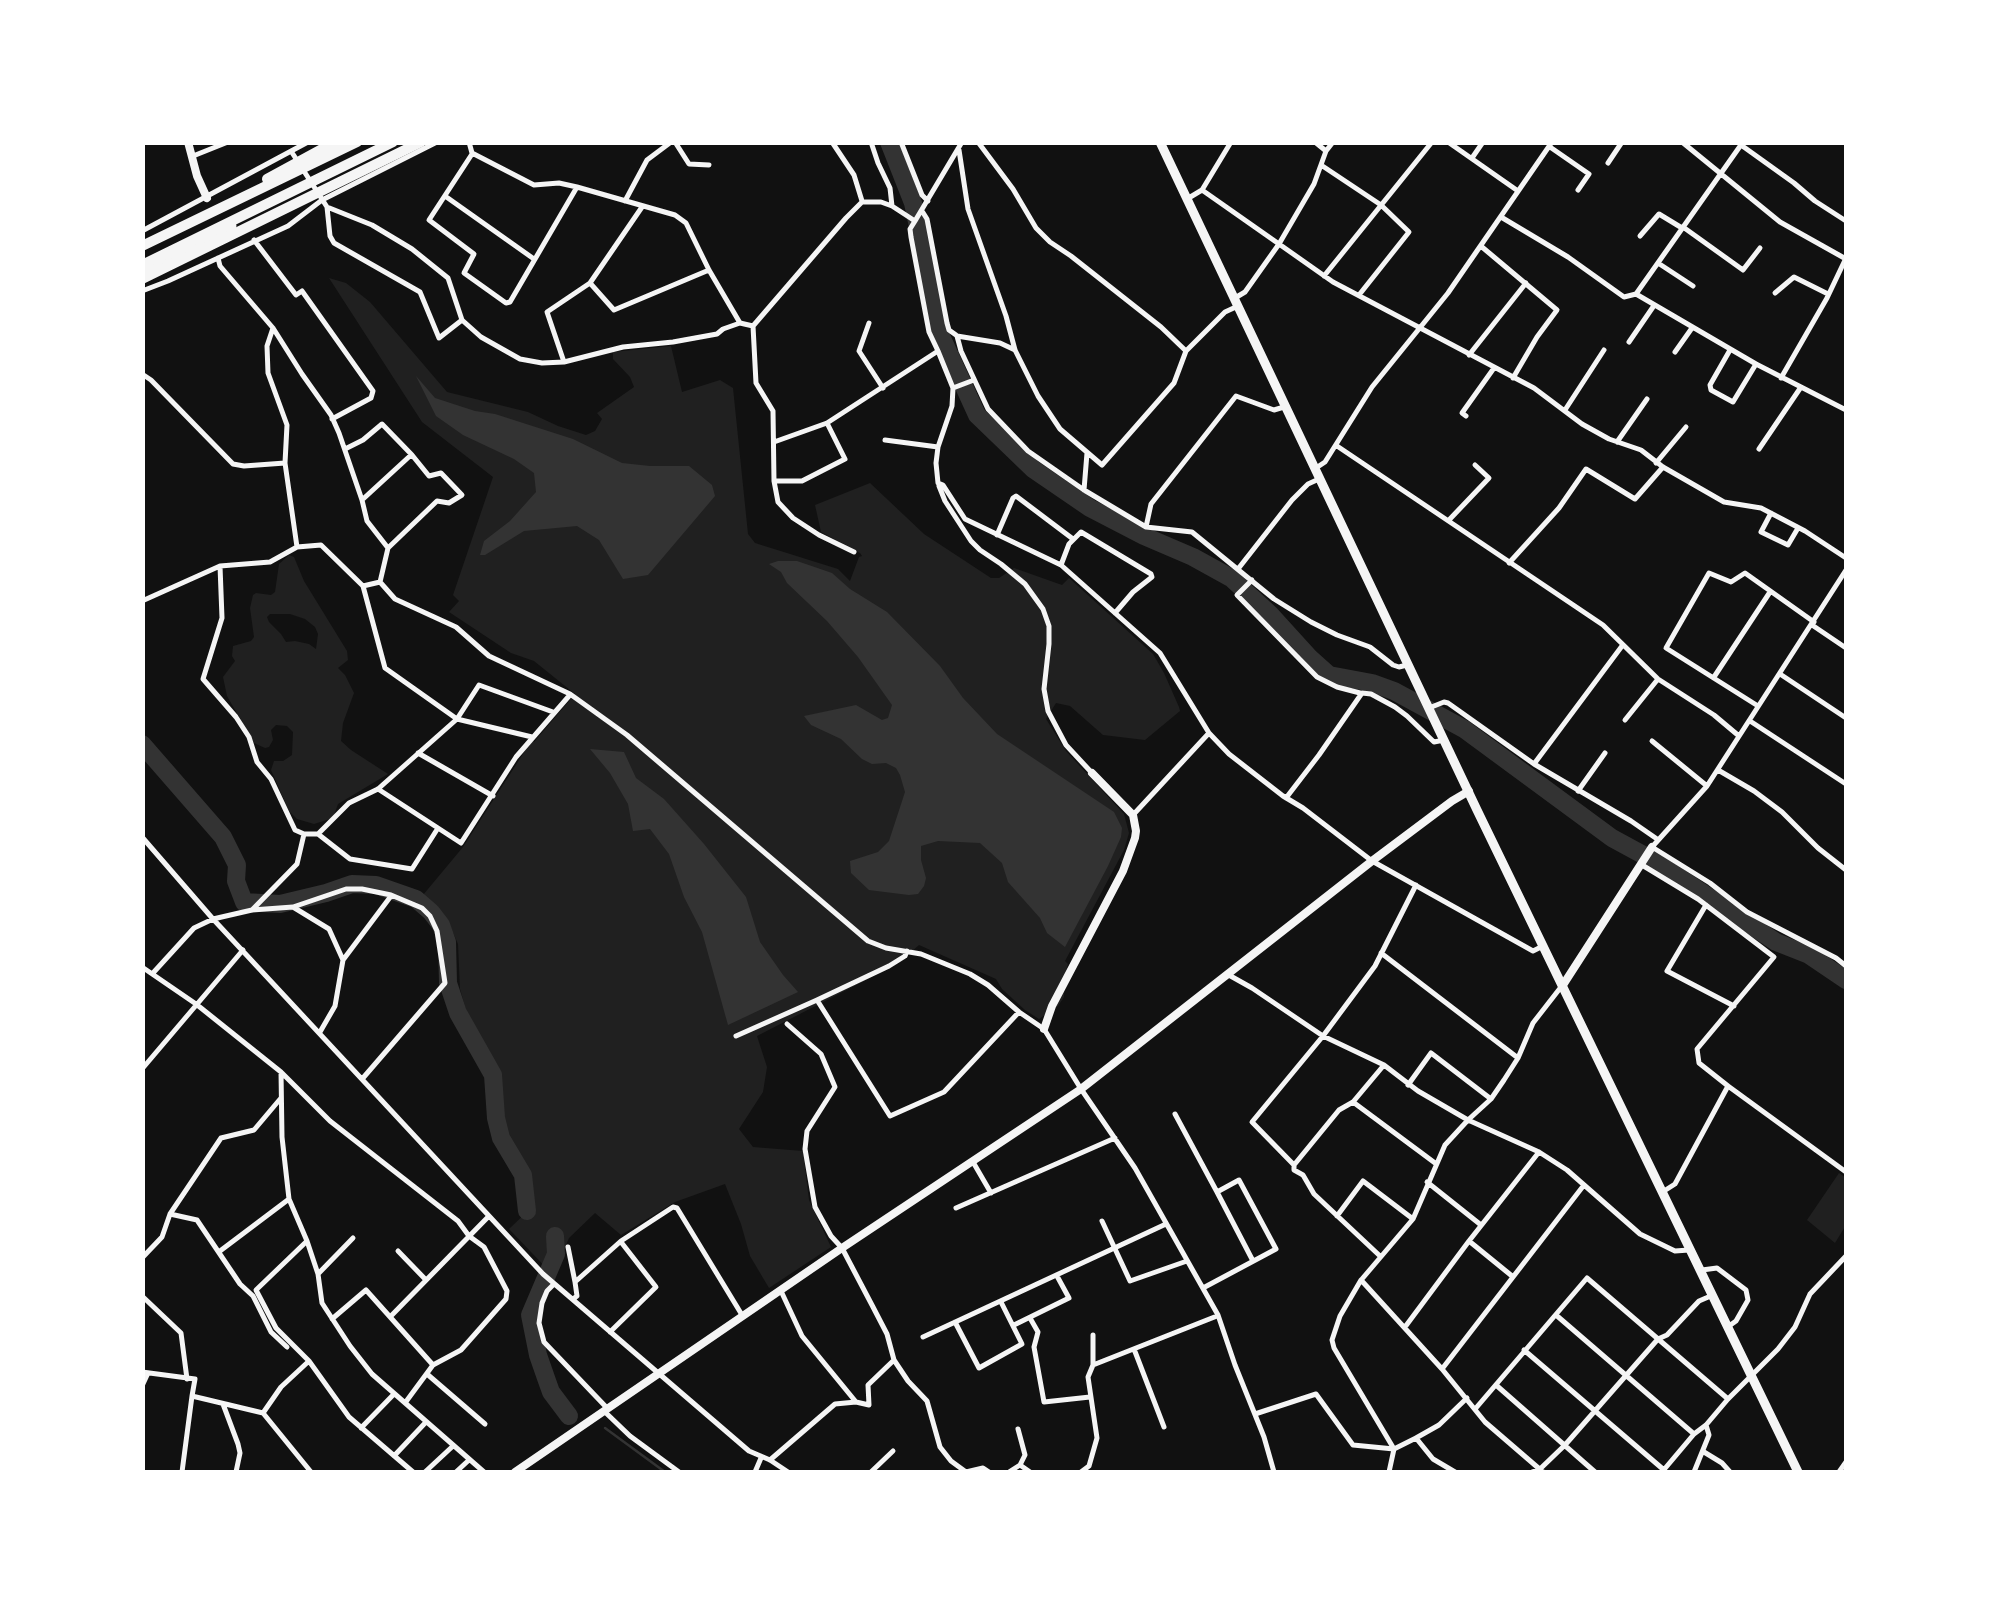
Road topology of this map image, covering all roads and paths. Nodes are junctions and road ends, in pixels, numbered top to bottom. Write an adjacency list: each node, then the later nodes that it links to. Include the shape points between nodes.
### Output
1 (188, 142): 34 (street)
2 (228, 142): 28 (street)
3 (308, 142): 31 (street)
4 (335, 142): 62 (highway)
5 (353, 142): 39 (highway); 62 (highway)
6 (393, 142): 73 (highway)
7 (401, 142): 41 (highway)
8 (421, 142): 73 (highway)
9 (437, 142): 52 (street)
10 (469, 142): 33 (street)
11 (656, 142): 29 (street)
12 (673, 142): 29 (street); 37 (street, via 689,164)
13 (832, 142): 51 (street)
14 (870, 142): 54 (street)
15 (901, 142): 50 (street)
16 (978, 142): 99 (street, via 1036,228)
17 (1160, 142): 48 (highway)
18 (1231, 142): 43 (street)
19 (1314, 142): 32 (street)
20 (1333, 142): 32 (street)
21 (1432, 142): 53 (street)
22 (1448, 142): 35 (street)
23 (1482, 142): 35 (street)
24 (1622, 142): 36 (street)
25 (1682, 142): 40 (street)
26 (1742, 144): 40 (street); 58 (street)
27 (1551, 145): 44 (street); 45 (street, via 1589,174)
28 (208, 146): 34 (street)
29 (663, 146): 49 (street)
30 (961, 146): 50 (street); 95 (street, via 968,209)
31 (290, 151): 39 (street); 47 (street)
32 (1326, 152): 38 (street)
33 (472, 154): 42 (street, via 534,184); 46 (street)
34 (192, 156): 47 (street)
35 (1472, 158): 44 (street)
36 (1608, 163)
37 (709, 165)
38 (1321, 165): 53 (street); 64 (street)
39 (300, 166): 41 (street); 62 (highway)
40 (1720, 174): 60 (street); 68 (street, via 1780,222)
41 (313, 186): 52 (street); 71 (highway)
42 (577, 187): 49 (street); 69 (street)
43 (1202, 190): 48 (street); 64 (street)
44 (1518, 190): 57 (street)
45 (1578, 190)
46 (446, 196): 69 (street); 69 (street, via 429,220 474,254 464,273 506,303)
47 (206, 198): 62 (street)
48 (1187, 198): 84 (highway)
49 (625, 201): 55 (street)
50 (928, 201): 56 (street)
51 (862, 202): 54 (street); 89 (street)
52 (325, 204): 63 (street); 86 (street, via 412,249 448,278); 86 (street, via 334,243 420,292 439,338)
53 (1381, 205): 74 (street); 83 (street, via 1409,232)
54 (892, 206): 59 (street)
55 (642, 207): 72 (street, via 686,222); 76 (street)
56 (922, 211): 59 (street); 93 (street, via 947,324)
57 (1501, 217): 65 (street); 81 (street, via 1624,297)
58 (1846, 220)
59 (915, 221): 98 (street, via 910,237)
60 (1682, 228): 61 (street, via 1659,214); 66 (street, via 1743,270); 70 (street)
61 (1640, 236)
62 (144, 239): 71 (street)
63 (254, 240): 67 (street); 117 (street, via 296,295 302,291 373,392)
64 (1279, 244): 74 (street); 84 (street)
65 (1482, 247): 77 (street); 91 (street)
66 (1760, 248)
67 (218, 258): 75 (street); 90 (street)
68 (1846, 258): 82 (street)
69 (534, 259)
70 (1658, 263): 78 (street); 81 (street)
71 (161, 264): 73 (highway); 75 (street)
72 (709, 270): 76 (street, via 614,310); 87 (street)
73 (142, 272)
74 (1324, 276): 83 (street)
75 (168, 281): 79 (street)
76 (590, 283): 102 (street, via 548,312)
77 (1526, 284): 101 (street); 106 (street, via 1556,310)
78 (1693, 286)
79 (142, 290)
80 (1775, 293): 82 (street, via 1794,277)
81 (1636, 294): 85 (street)
82 (1828, 294): 107 (street)
83 (1358, 296): 91 (street)
84 (1237, 302): 99 (street); 113 (highway)
85 (1654, 306): 92 (street); 94 (street)
86 (462, 320): 102 (street, via 520,359)
87 (740, 323): 89 (street); 102 (street, via 717,334)
88 (869, 323): 110 (street, via 859,350)
89 (752, 326): 121 (street, via 756,383 773,411)
90 (273, 328): 117 (street); 129 (street, via 268,373 288,424)
91 (1419, 328): 101 (street); 123 (street)
92 (1692, 328): 97 (street); 100 (street)
93 (958, 336): 95 (street); 108 (street)
94 (1630, 342)
95 (1015, 350): 127 (street, via 1060,429)
96 (1604, 350): 114 (street)
97 (1730, 350): 103 (street); 103 (street, via 1710,385 1733,402)
98 (938, 351): 110 (street); 111 (street)
99 (1186, 351): 127 (street, via 1174,383 1102,465)
100 (1675, 352)
101 (1470, 355): 104 (street)
102 (564, 362)
103 (1756, 364): 107 (street)
104 (1494, 368): 106 (street); 116 (street)
105 (142, 374): 129 (street, via 233,464)
106 (1513, 378): 114 (street)
107 (1781, 378): 109 (street)
108 (974, 380): 111 (street); 136 (street, via 988,409 1028,451)
109 (1801, 387): 115 (street); 126 (street)
110 (883, 388): 118 (street)
111 (953, 388): 124 (street)
112 (1647, 399): 122 (street)
113 (1286, 406): 132 (highway); 140 (street, via 1274,410 1236,396 1151,504)
114 (1565, 410): 122 (street)
115 (1846, 410)
116 (1466, 416)
117 (332, 419): 125 (street)
118 (826, 423): 121 (street); 134 (street, via 845,459 802,481)
119 (1686, 426): 131 (street)
120 (885, 440): 124 (street)
121 (774, 442): 134 (street)
122 (1617, 442): 131 (street)
123 (1336, 446): 132 (street); 139 (street)
124 (938, 447): 135 (street)
125 (345, 449): 128 (street, via 382,424); 137 (street)
126 (1759, 449)
127 (1087, 452): 136 (street)
128 (412, 454): 137 (street); 145 (street, via 428,476 441,473 462,495 449,504 438,501)
129 (285, 463): 144 (street)
130 (1476, 465): 139 (street, via 1489,478)
131 (1660, 465): 138 (street, via 1724,502); 148 (street, via 1634,498 1586,469)
132 (1316, 468): 133 (highway)
133 (1321, 478): 151 (street, via 1292,500); 162 (highway)
134 (774, 482): 146 (street, via 778,502 793,518)
135 (938, 483): 142 (street, via 965,519); 184 (street, via 971,541 1025,584 1044,609 1048,712)
136 (1084, 490): 140 (street)
137 (362, 500): 145 (street, via 366,522)
138 (1771, 513): 141 (street); 141 (street, via 1761,532 1788,545)
139 (1448, 521): 148 (street)
140 (1146, 527): 151 (street, via 1192,532)
141 (1799, 527): 147 (street)
142 (998, 535): 143 (street, via 1016,496); 149 (street)
143 (1074, 539): 149 (street); 158 (street, via 1081,532 1151,574)
144 (297, 547): 150 (street, via 270,562); 155 (street, via 321,545)
145 (388, 548): 154 (street)
146 (854, 552)
147 (1846, 558)
148 (1509, 562): 160 (street)
149 (1061, 565): 158 (street)
150 (220, 566): 157 (street); 194 (street, via 222,618 203,679 236,717 295,830)
151 (1238, 569): 153 (street)
152 (1845, 574): 159 (street)
153 (1252, 580): 162 (street, via 1337,636 1370,647 1398,667); 166 (street, via 1237,595 1317,677)
154 (380, 582): 155 (street); 167 (street, via 395,599 456,627 489,656)
155 (363, 586): 172 (street, via 385,668)
156 (1770, 592): 159 (street); 164 (street); 164 (street, via 1745,573 1731,582 1710,572 1666,648)
157 (142, 601)
158 (1115, 614): 175 (street, via 1160,653)
159 (1812, 624): 161 (street); 163 (street)
160 (1622, 646): 165 (street); 182 (street)
161 (1846, 648)
162 (1408, 664): 169 (highway)
163 (1780, 674): 168 (street); 171 (street)
164 (1714, 677): 168 (street)
165 (1658, 679): 173 (street); 176 (street)
166 (1362, 693): 178 (street, via 1407,716 1434,742); 191 (street)
167 (570, 694): 170 (street); 209 (street, via 627,735 853,930 886,948)
168 (1759, 707): 174 (street)
169 (1429, 708): 178 (highway); 182 (street, via 1448,703)
170 (553, 712): 172 (street, via 479,684); 177 (street)
171 (1846, 718)
172 (456, 719): 177 (street); 180 (street)
173 (1625, 720)
174 (1750, 721): 176 (street); 185 (street)
175 (1209, 734): 191 (street); 192 (street)
176 (1740, 736): 183 (street)
177 (532, 737): 190 (street)
178 (1444, 740): 188 (highway)
179 (1652, 742): 186 (street)
180 (418, 753): 187 (street); 190 (street)
181 (1605, 754): 189 (street)
182 (1534, 764): 189 (street)
183 (1718, 770): 186 (street); 200 (street, via 1782,812)
184 (1092, 773): 192 (street)
185 (1846, 784)
186 (1707, 786): 197 (street)
187 (378, 789): 193 (street); 195 (street, via 349,803)
188 (1469, 791): 198 (street); 207 (highway)
189 (1578, 791): 197 (street, via 1632,821)
190 (493, 796): 193 (street, via 461,843)
191 (1286, 798): 198 (street)
192 (1133, 814): 222 (street, via 1130,856)
193 (438, 828): 195 (street, via 412,870 350,859)
194 (304, 834): 195 (street); 205 (street, via 297,864)
195 (318, 834)
196 (142, 838): 206 (street)
197 (1655, 843): 199 (street); 212 (street, via 1746,912)
198 (1372, 861): 201 (street); 215 (street)
199 (1641, 864): 203 (street); 216 (street)
200 (1846, 870)
201 (1416, 884): 207 (street, via 1533,950); 210 (street)
202 (392, 896): 204 (street, via 346,888); 211 (street); 230 (street, via 430,916 445,984)
203 (1706, 905): 219 (street, via 1774,957); 219 (street, via 1667,971)
204 (292, 908): 205 (street); 211 (street, via 328,929)
205 (252, 910): 206 (street)
206 (213, 919): 208 (street); 214 (street, via 194,928)
207 (1544, 946): 216 (highway)
208 (243, 950): 218 (street); 223 (street)
209 (908, 951): 217 (street); 220 (street, via 970,974)
210 (1381, 954): 225 (street); 226 (street)
211 (343, 960): 223 (street, via 335,1006)
212 (1846, 966)
213 (142, 967): 214 (street)
214 (153, 973): 218 (street)
215 (1227, 974): 225 (street); 233 (street)
216 (1563, 985): 226 (street, via 1532,1023); 248 (highway)
217 (817, 1000): 220 (street, via 890,1116 944,1092); 224 (street)
218 (196, 1004): 228 (street); 229 (street)
219 (1734, 1006): 232 (street, via 1698,1049 1699,1063)
220 (1019, 1012): 222 (street)
221 (787, 1024): 265 (street, via 821,1054 835,1087 807,1132 805,1149 816,1207)
222 (1044, 1029): 233 (street)
223 (320, 1032): 230 (street)
224 (736, 1036)
225 (1323, 1036): 227 (street); 243 (street, via 1252,1122)
226 (1518, 1058): 235 (street)
227 (1384, 1065): 231 (street); 236 (street)
228 (142, 1069)
229 (281, 1072): 234 (street); 259 (street)
230 (363, 1078): 253 (street)
231 (1408, 1084): 235 (street, via 1431,1053); 238 (street)
232 (1728, 1086): 244 (street); 248 (street)
233 (1081, 1089): 239 (street); 241 (street)
234 (281, 1098): 250 (street); 252 (street, via 254,1130 222,1138)
235 (1490, 1099): 238 (street)
236 (1352, 1102): 242 (street); 243 (street)
237 (1175, 1114): 247 (street)
238 (1468, 1120): 240 (street); 242 (street)
239 (1115, 1138): 249 (street); 257 (street)
240 (1540, 1152): 246 (street); 258 (street)
241 (973, 1162): 249 (street); 265 (street)
242 (1435, 1163): 245 (street)
243 (1294, 1165): 254 (street)
244 (1846, 1172)
245 (1427, 1182): 255 (street); 258 (street)
246 (1584, 1186): 267 (street, via 1640,1234 1675,1251); 278 (street)
247 (1217, 1192): 274 (street); 274 (street, via 1239,1180 1276,1249)
248 (1664, 1192): 267 (highway)
249 (990, 1193): 251 (street)
250 (289, 1199): 261 (street); 269 (street)
251 (956, 1208)
252 (170, 1214): 269 (street, via 197,1220); 271 (street, via 162,1238)
253 (489, 1216): 259 (street); 282 (street)
254 (1337, 1216): 255 (street, via 1363,1182); 270 (street)
255 (1413, 1219): 270 (street)
256 (1102, 1222): 266 (street)
257 (1166, 1224): 266 (street); 272 (street)
258 (1482, 1225): 263 (street)
259 (469, 1236): 279 (street); 308 (street, via 488,1253 506,1298 461,1350)
260 (353, 1238): 276 (street)
261 (307, 1241): 276 (street); 307 (street, via 256,1290 276,1328)
262 (621, 1241): 281 (street); 292 (street, via 677,1208); 299 (street, via 656,1287)
263 (1469, 1241): 278 (street); 298 (street)
264 (568, 1247): 281 (street)
265 (842, 1248): 284 (street); 306 (street)
266 (1115, 1249): 272 (street, via 1130,1282); 277 (street)
267 (1692, 1250): 275 (highway)
268 (398, 1251): 279 (street)
269 (220, 1252): 303 (street)
270 (1380, 1256): 280 (street)
271 (142, 1258)
272 (1187, 1260): 283 (street)
273 (1845, 1260): 315 (street, via 1810,1294 1795,1327)
274 (1252, 1261): 283 (street)
275 (1702, 1270): 285 (highway); 297 (street, via 1718,1268 1749,1296)
276 (318, 1274): 293 (street)
277 (1057, 1276): 288 (street); 294 (street, via 1069,1298)
278 (1512, 1276): 310 (street)
279 (426, 1280): 291 (street)
280 (1361, 1280): 298 (street); 342 (street, via 1332,1340)
281 (575, 1282): 287 (street)
282 (553, 1283): 287 (street); 329 (street, via 542,1303 544,1342)
283 (1202, 1288): 290 (street)
284 (781, 1291): 292 (street); 325 (street, via 802,1336)
285 (1713, 1294): 297 (highway); 302 (street)
286 (142, 1296): 316 (street, via 181,1333)
287 (573, 1299): 299 (street)
288 (1000, 1302): 295 (street); 296 (street)
289 (1555, 1314): 302 (street, via 1587,1278); 305 (street); 314 (street)
290 (1218, 1315): 304 (street); 331 (street)
291 (390, 1317): 293 (street, via 366,1290); 308 (street)
292 (744, 1317): 313 (street)
293 (332, 1318): 319 (street)
294 (1030, 1318): 296 (street); 321 (street, via 1038,1332 1034,1347 1044,1402)
295 (956, 1322): 296 (street, via 979,1368 1022,1344); 301 (street)
296 (1013, 1326)
297 (1728, 1326): 315 (highway)
298 (1405, 1327): 310 (street)
299 (610, 1332): 313 (street)
300 (1092, 1335): 309 (street)
301 (923, 1337)
302 (1658, 1339): 314 (street); 323 (street)
303 (287, 1347)
304 (1134, 1349): 309 (street); 335 (street)
305 (1524, 1350): 317 (street); 328 (street)
306 (894, 1360): 325 (street, via 868,1385 869,1405); 365 (street, via 927,1401 951,1461 966,1472)
307 (309, 1361): 330 (street); 336 (street)
308 (433, 1365): 312 (street)
309 (1093, 1366): 321 (street)
310 (1442, 1369): 322 (street)
311 (145, 1373): 316 (street); 318 (street)
312 (427, 1374): 324 (street); 333 (street)
313 (659, 1374): 329 (street); 346 (street)
314 (1626, 1374): 328 (street); 338 (street)
315 (1752, 1375): 323 (street); 375 (highway)
316 (187, 1379): 320 (street, via 195,1379)
317 (1496, 1385): 327 (street); 340 (street)
318 (142, 1386)
319 (394, 1393): 324 (street); 336 (street)
320 (192, 1396): 326 (street); 353 (street)
321 (1090, 1398): 368 (street, via 1097,1438)
322 (1467, 1398): 327 (street); 339 (street)
323 (1728, 1399): 334 (street)
324 (406, 1402): 332 (street)
325 (856, 1402): 348 (street, via 835,1404)
326 (223, 1404): 330 (street); 354 (street, via 240,1454)
327 (1475, 1409): 351 (street)
328 (1595, 1409): 340 (street); 352 (street)
329 (607, 1411): 360 (street); 361 (street)
330 (264, 1413): 355 (street)
331 (1255, 1414): 342 (street, via 1316,1394 1353,1445); 369 (street)
332 (426, 1422): 341 (street); 345 (street)
333 (485, 1424)
334 (1706, 1425): 338 (street); 344 (street)
335 (1164, 1427)
336 (361, 1428): 345 (street)
337 (1018, 1429): 350 (street, via 1025,1455)
338 (1694, 1434): 352 (street)
339 (1416, 1438): 342 (street); 371 (street)
340 (1565, 1445): 351 (street); 372 (street)
341 (453, 1446): 347 (street); 357 (street)
342 (1394, 1449): 370 (street)
343 (893, 1450): 364 (street)
344 (1704, 1452): 373 (street); 374 (street)
345 (394, 1456): 356 (street)
346 (761, 1458): 348 (street); 362 (street)
347 (469, 1460): 358 (street); 359 (street)
348 (770, 1460): 363 (street)
349 (1846, 1462): 376 (street)
350 (1020, 1465): 366 (street); 367 (street)
351 (1539, 1471)
352 (1663, 1471)
353 (182, 1472)
354 (236, 1472)
355 (311, 1472)
356 (413, 1472)
357 (424, 1472)
358 (456, 1472)
359 (484, 1472)
360 (515, 1472)
361 (679, 1472)
362 (754, 1472)
363 (788, 1472)
364 (872, 1472)
365 (989, 1472)
366 (1009, 1472)
367 (1030, 1472)
368 (1084, 1472)
369 (1274, 1472)
370 (1388, 1472)
371 (1455, 1472)
372 (1596, 1472)
373 (1694, 1472)
374 (1730, 1472)
375 (1798, 1472)
376 (1839, 1472)

